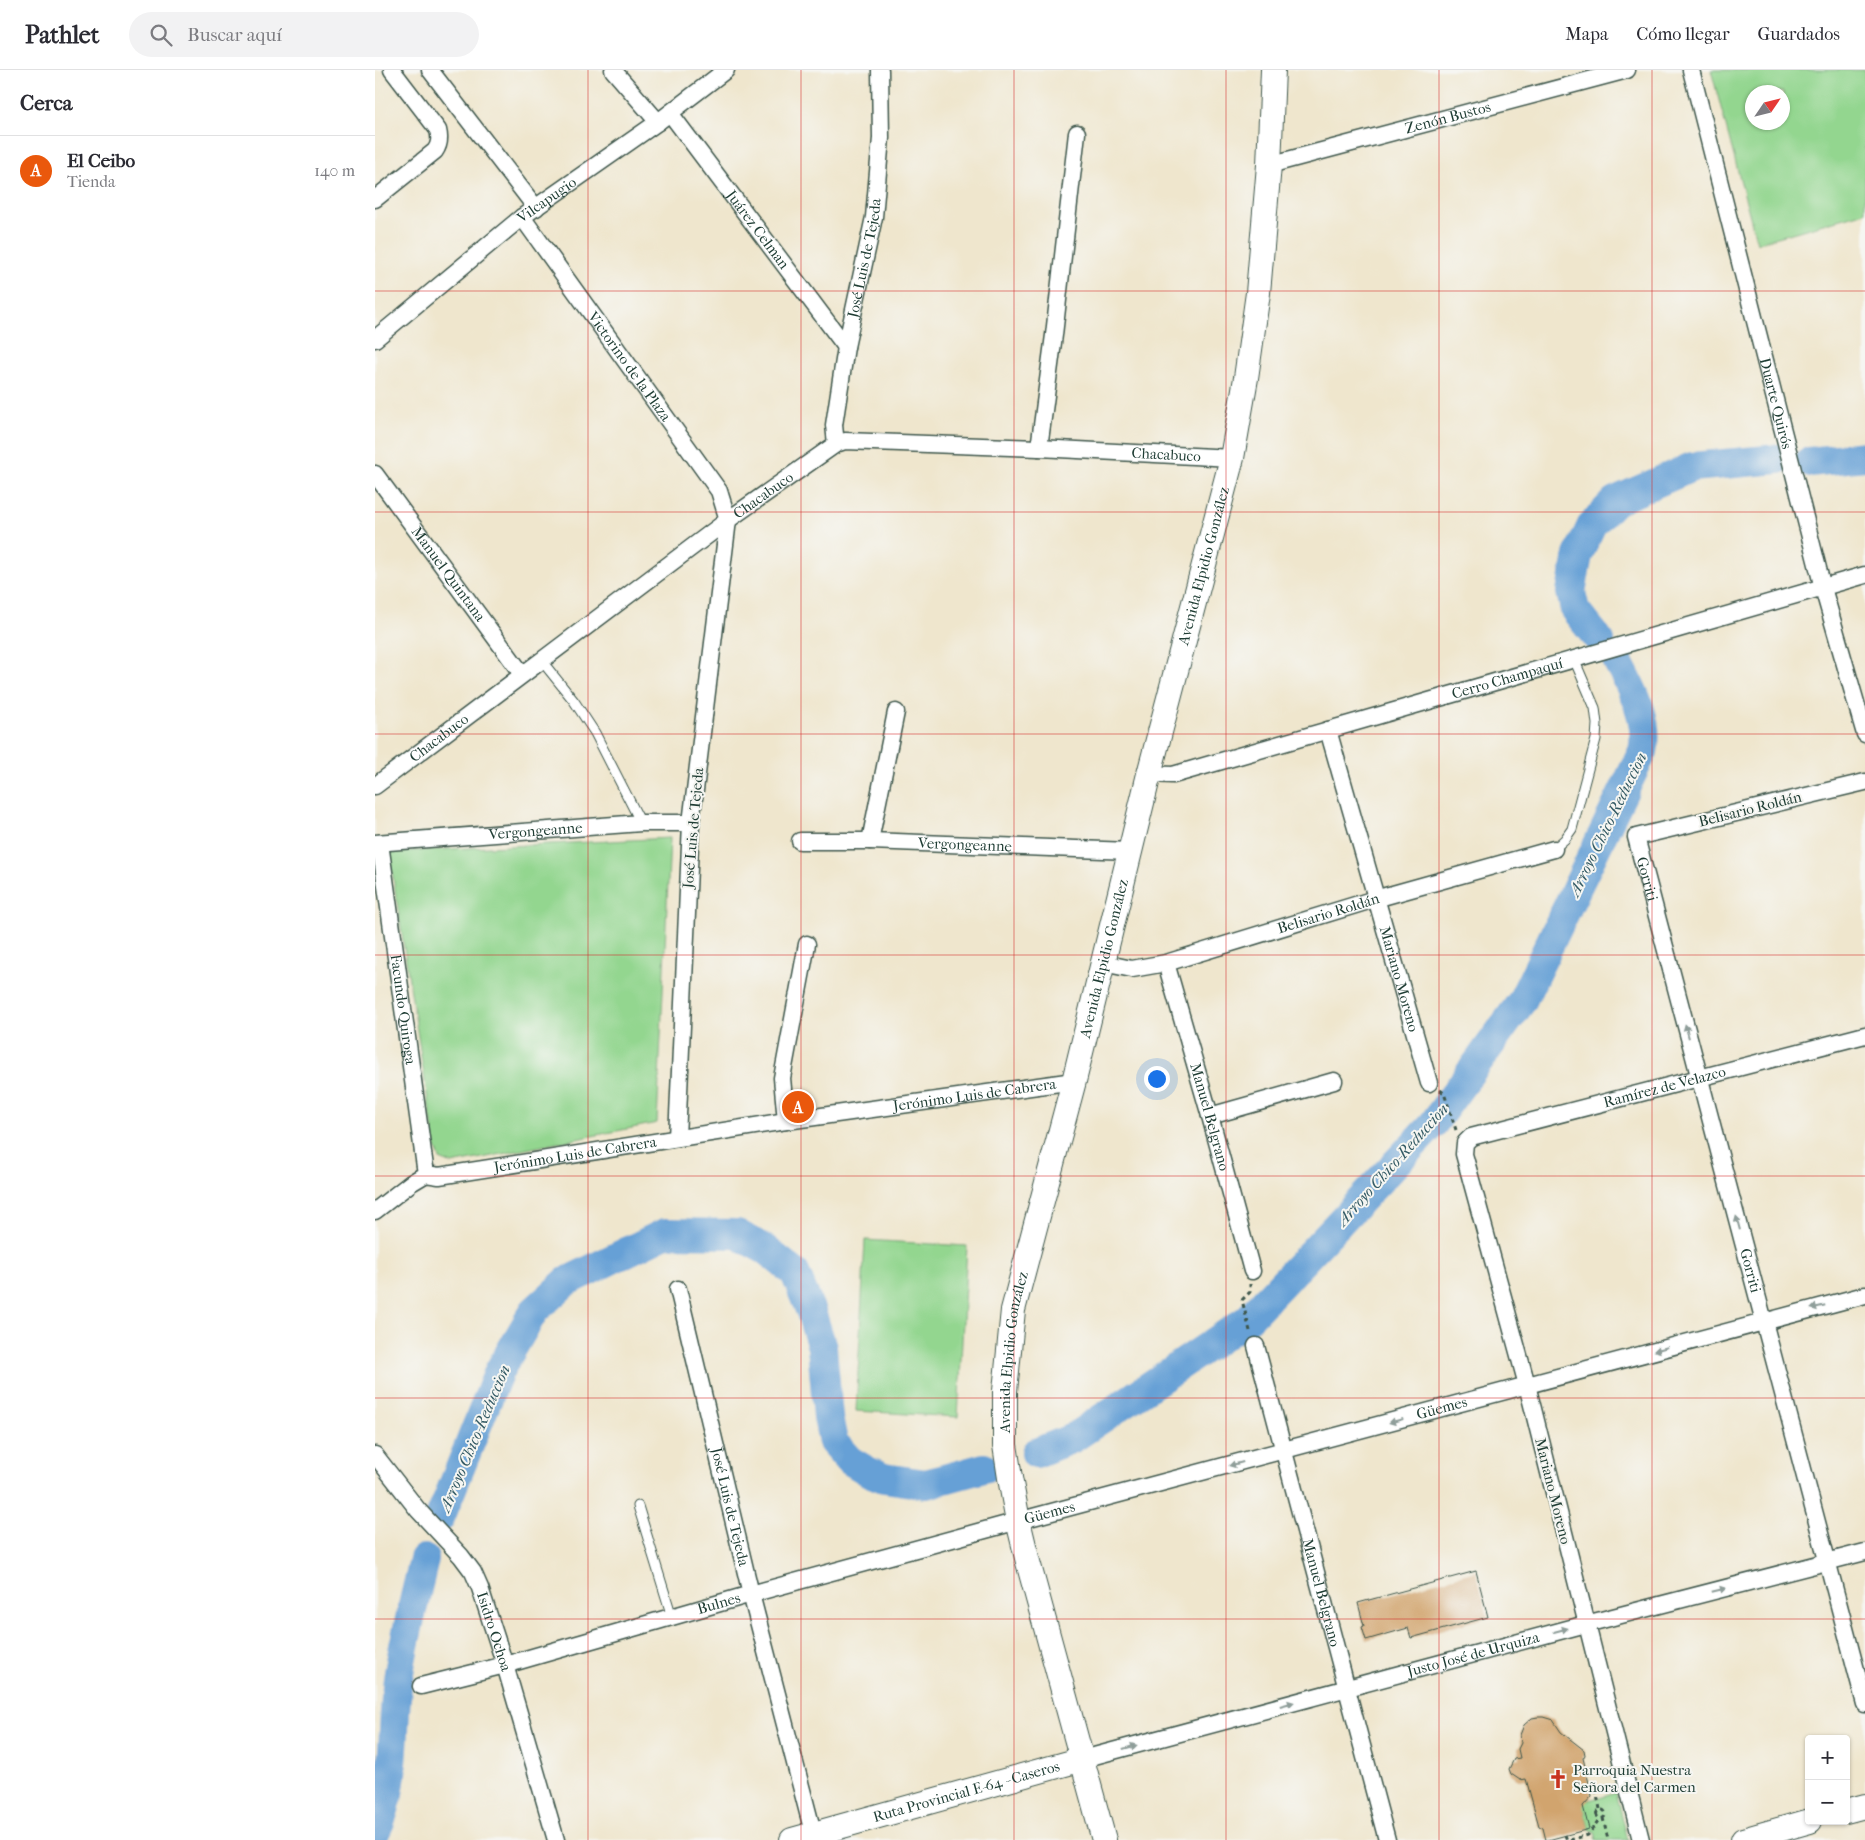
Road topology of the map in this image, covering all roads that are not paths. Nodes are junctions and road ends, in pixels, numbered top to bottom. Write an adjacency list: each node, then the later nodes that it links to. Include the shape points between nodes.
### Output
1 (392, 70): 12 (street, via 439,130 438,146)
2 (430, 70): 13 (street)
3 (613, 70): 9 (street, Juárez Celman)
4 (726, 70): 9 (street, Vilcapugio)
5 (880, 70): 16 (street, José Luis de Tejeda, via 881,138 873,217)
6 (1273, 70): 11 (main road, Avenida Elpidio González)
7 (1627, 70): 11 (street, Zenón Bustos)
8 (1691, 70): 23 (street, Duarte Quirós)
9 (664, 118): 13 (street, Vilcapugio); 16 (street, Juárez Celman)
10 (1077, 133): 18 (street)
11 (1269, 165): 19 (main road, Avenida Elpidio González, via 1258,293)
12 (375, 199)
13 (536, 208): 14 (street, Vilcapugio)
14 (522, 217): 15 (street, Vilcapugio); 21 (street, Victorino de la Plaza, via 719,491)
15 (375, 339)
16 (846, 347): 17 (street, José Luis de Tejeda, via 834,425)
17 (835, 444): 18 (street, Chacabuco, via 845,441); 21 (street, Chacabuco)
18 (1039, 448): 19 (street, Chacabuco)
19 (1232, 458): 30 (main road, Avenida Elpidio González)
20 (375, 474): 26 (street, Manuel Quintana)
21 (728, 520): 24 (street, Chacabuco); 34 (street, José Luis de Tejeda)
22 (1865, 575): 23 (street, Cerro Champaquí)
23 (1823, 588): 25 (street, Cerro Champaquí); 29 (street, Duarte Quirós)
24 (541, 660): 26 (street, Chacabuco); 33 (lane, via 595,732)
25 (1574, 660): 28 (street, Cerro Champaquí); 39 (lane, via 1595,708 1596,739 1571,829)
26 (522, 674): 32 (street, Chacabuco)
27 (896, 712): 37 (street)
28 (1328, 730): 30 (street, Cerro Champaquí, via 1173,775); 41 (street, Mariano Moreno)
29 (1865, 734)
30 (1149, 774): 40 (main road, Avenida Elpidio González)
31 (1865, 782): 35 (street, Belisario Roldán)
32 (375, 786)
33 (641, 823): 34 (street, Vergongeanne); 38 (street, Vergongeanne)
34 (691, 823): 52 (street, José Luis de Tejeda)
35 (1636, 837): 46 (street, Gorriti, one-way to 35)
36 (800, 840): 37 (street, Vergongeanne)
37 (870, 841): 40 (street, Vergongeanne)
38 (378, 843): 54 (street, Facundo Quiroga)
39 (1554, 849): 41 (street, Belisario Roldán)
40 (1130, 851): 44 (main road, Avenida Elpidio González)
41 (1375, 899): 43 (street, Belisario Roldán); 49 (street, Mariano Moreno)
42 (807, 944): 51 (street, via 782,1078)
43 (1166, 962): 44 (street, Belisario Roldán, via 1132,969); 50 (street, Manuel Belgrano)
44 (1103, 963): 47 (main road, Avenida Elpidio González)
45 (1865, 1035): 46 (street, Ramírez de Velazco)
46 (1700, 1078): 53 (street, Ramírez de Velazco); 59 (street, Gorriti, one-way to 46)
47 (1074, 1081): 51 (street, Jerónimo Luis de Cabrera); 65 (main road, Avenida Elpidio González, via 1013,1310 1008,1349 1005,1445)
48 (1334, 1081): 50 (street)
49 (1429, 1083)
50 (1210, 1116): 56 (street, Manuel Belgrano)
51 (786, 1121): 52 (street, Jerónimo Luis de Cabrera)
52 (677, 1138): 54 (street, Jerónimo Luis de Cabrera, via 439,1176)
53 (1461, 1139): 61 (street, Mariano Moreno)
54 (426, 1174): 55 (street)
55 (375, 1211)
56 (1251, 1271)
57 (678, 1288): 68 (street, José Luis de Tejeda)
58 (1865, 1295): 59 (street, Güemes, one-way to 59)
59 (1763, 1321): 61 (street, Güemes, one-way to 61); 67 (street, Gorriti)
60 (1253, 1339): 62 (street, Manuel Belgrano)
61 (1527, 1385): 62 (street, Güemes, one-way to 62); 70 (street, Mariano Moreno)
62 (1283, 1452): 65 (street, Güemes, one-way to 65); 73 (street, Manuel Belgrano)
63 (375, 1454): 71 (street, Isidro Ochoa, via 418,1510 473,1572)
64 (638, 1506): 69 (lane)
65 (1018, 1522): 68 (street, Bulnes); 75 (main road, Avenida Elpidio González)
66 (1865, 1552): 67 (street, Justo José de Urquiza)
67 (1827, 1563): 70 (street, Justo José de Urquiza, one-way to 67); 74 (street, Gorriti)
68 (751, 1594): 69 (street, Bulnes); 79 (street, José Luis de Tejeda)
69 (672, 1617): 71 (street, Bulnes)
70 (1586, 1624): 73 (street, Justo José de Urquiza, one-way to 70); 83 (street, Mariano Moreno)
71 (505, 1665): 72 (street, Bulnes); 80 (street, Isidro Ochoa)
72 (421, 1686)
73 (1345, 1689): 75 (street, Justo José de Urquiza, one-way to 73); 82 (street, Manuel Belgrano)
74 (1865, 1704)
75 (1083, 1759): 79 (main road, Ruta Provincial E-64 - Caseros); 81 (main road, Avenida Elpidio González)
76 (1865, 1806): 77 (main road)
77 (1850, 1810)
78 (1805, 1822): 84 (main road)
79 (807, 1838)
80 (556, 1840)
81 (1104, 1840)
82 (1387, 1840)
83 (1641, 1840)
84 (1743, 1840)

